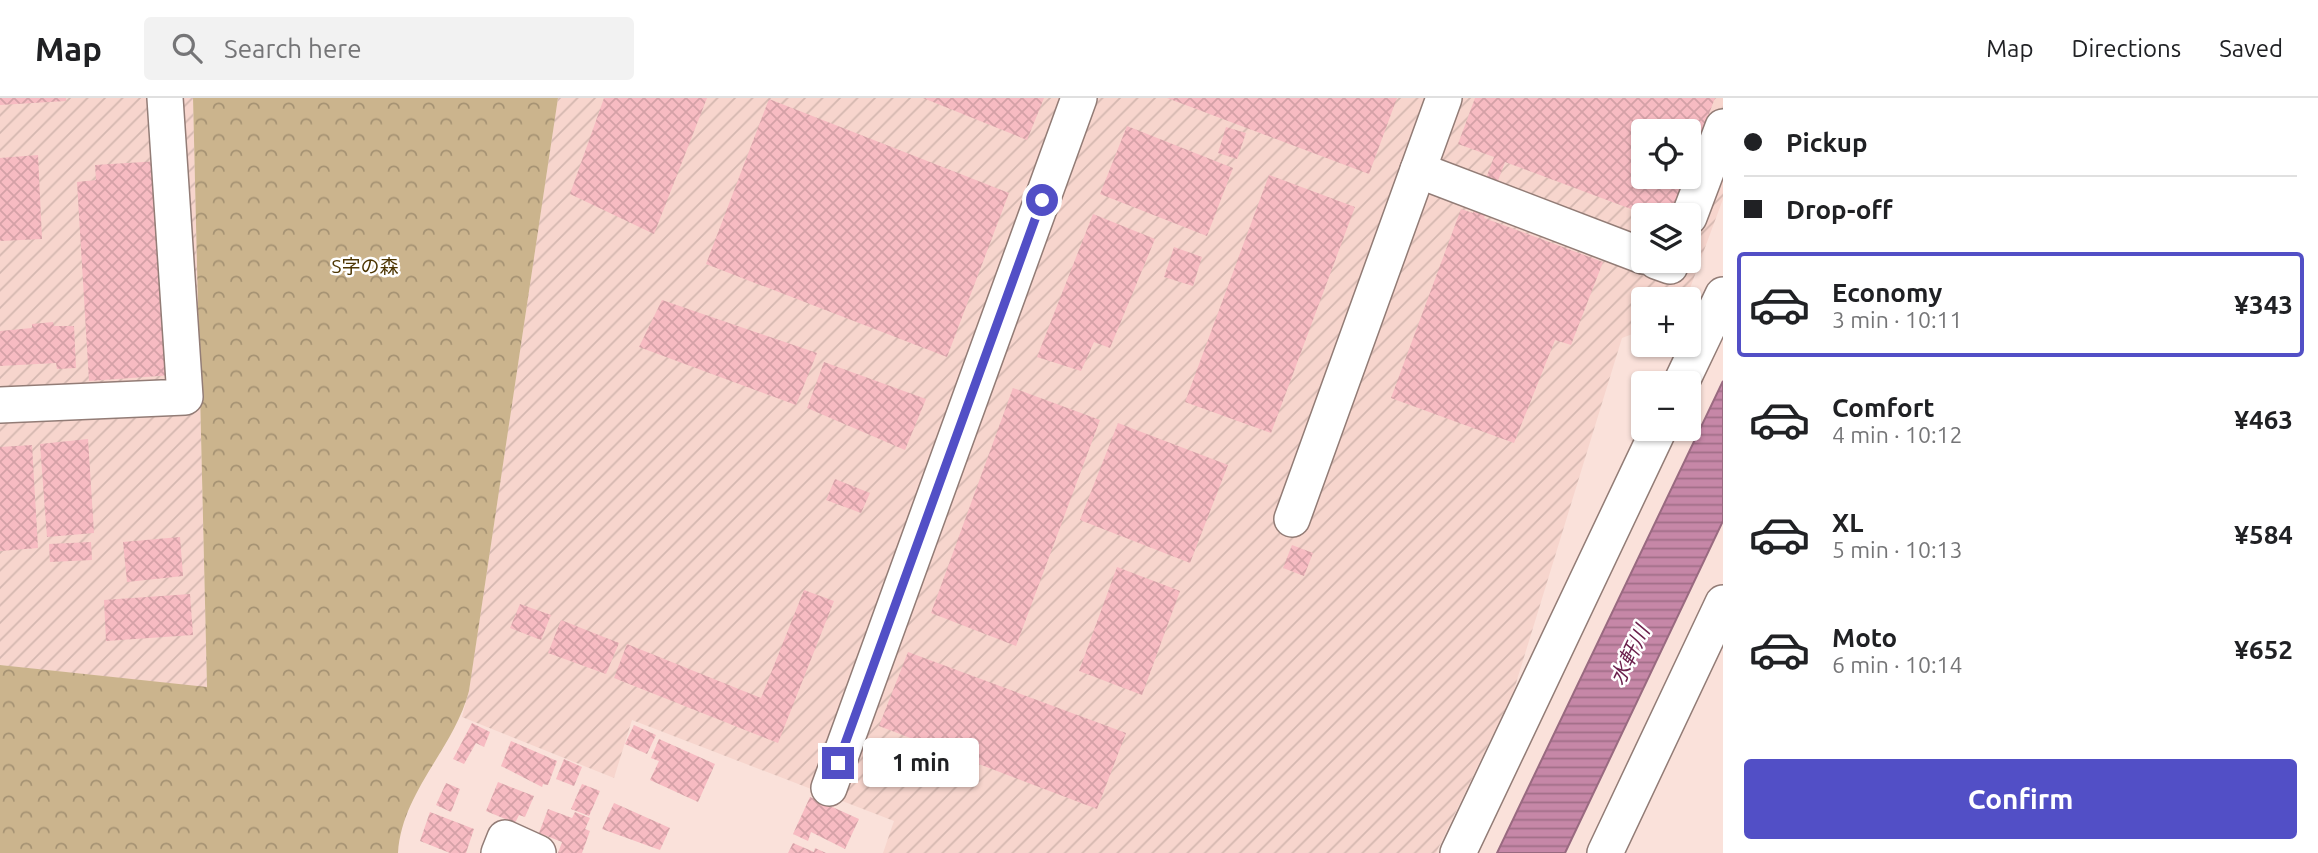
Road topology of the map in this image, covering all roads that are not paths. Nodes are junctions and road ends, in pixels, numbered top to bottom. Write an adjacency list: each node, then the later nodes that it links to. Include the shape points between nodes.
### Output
1 (165, 98): 10 (street, via 184,397)
2 (1079, 98): 14 (street)
3 (1444, 98): 5 (street)
4 (1723, 127): 6 (street)
5 (1418, 170): 7 (street); 12 (street)
6 (1694, 203)
7 (1631, 251)
8 (1723, 295): 9 (street)
9 (1687, 371)
10 (0, 405)
11 (1653, 441): 17 (street)
12 (1292, 519)
13 (1723, 603): 18 (street)
14 (829, 788)
15 (499, 853): 16 (street, via 505,838)
16 (538, 853)
17 (1458, 853)
18 (1605, 853)

